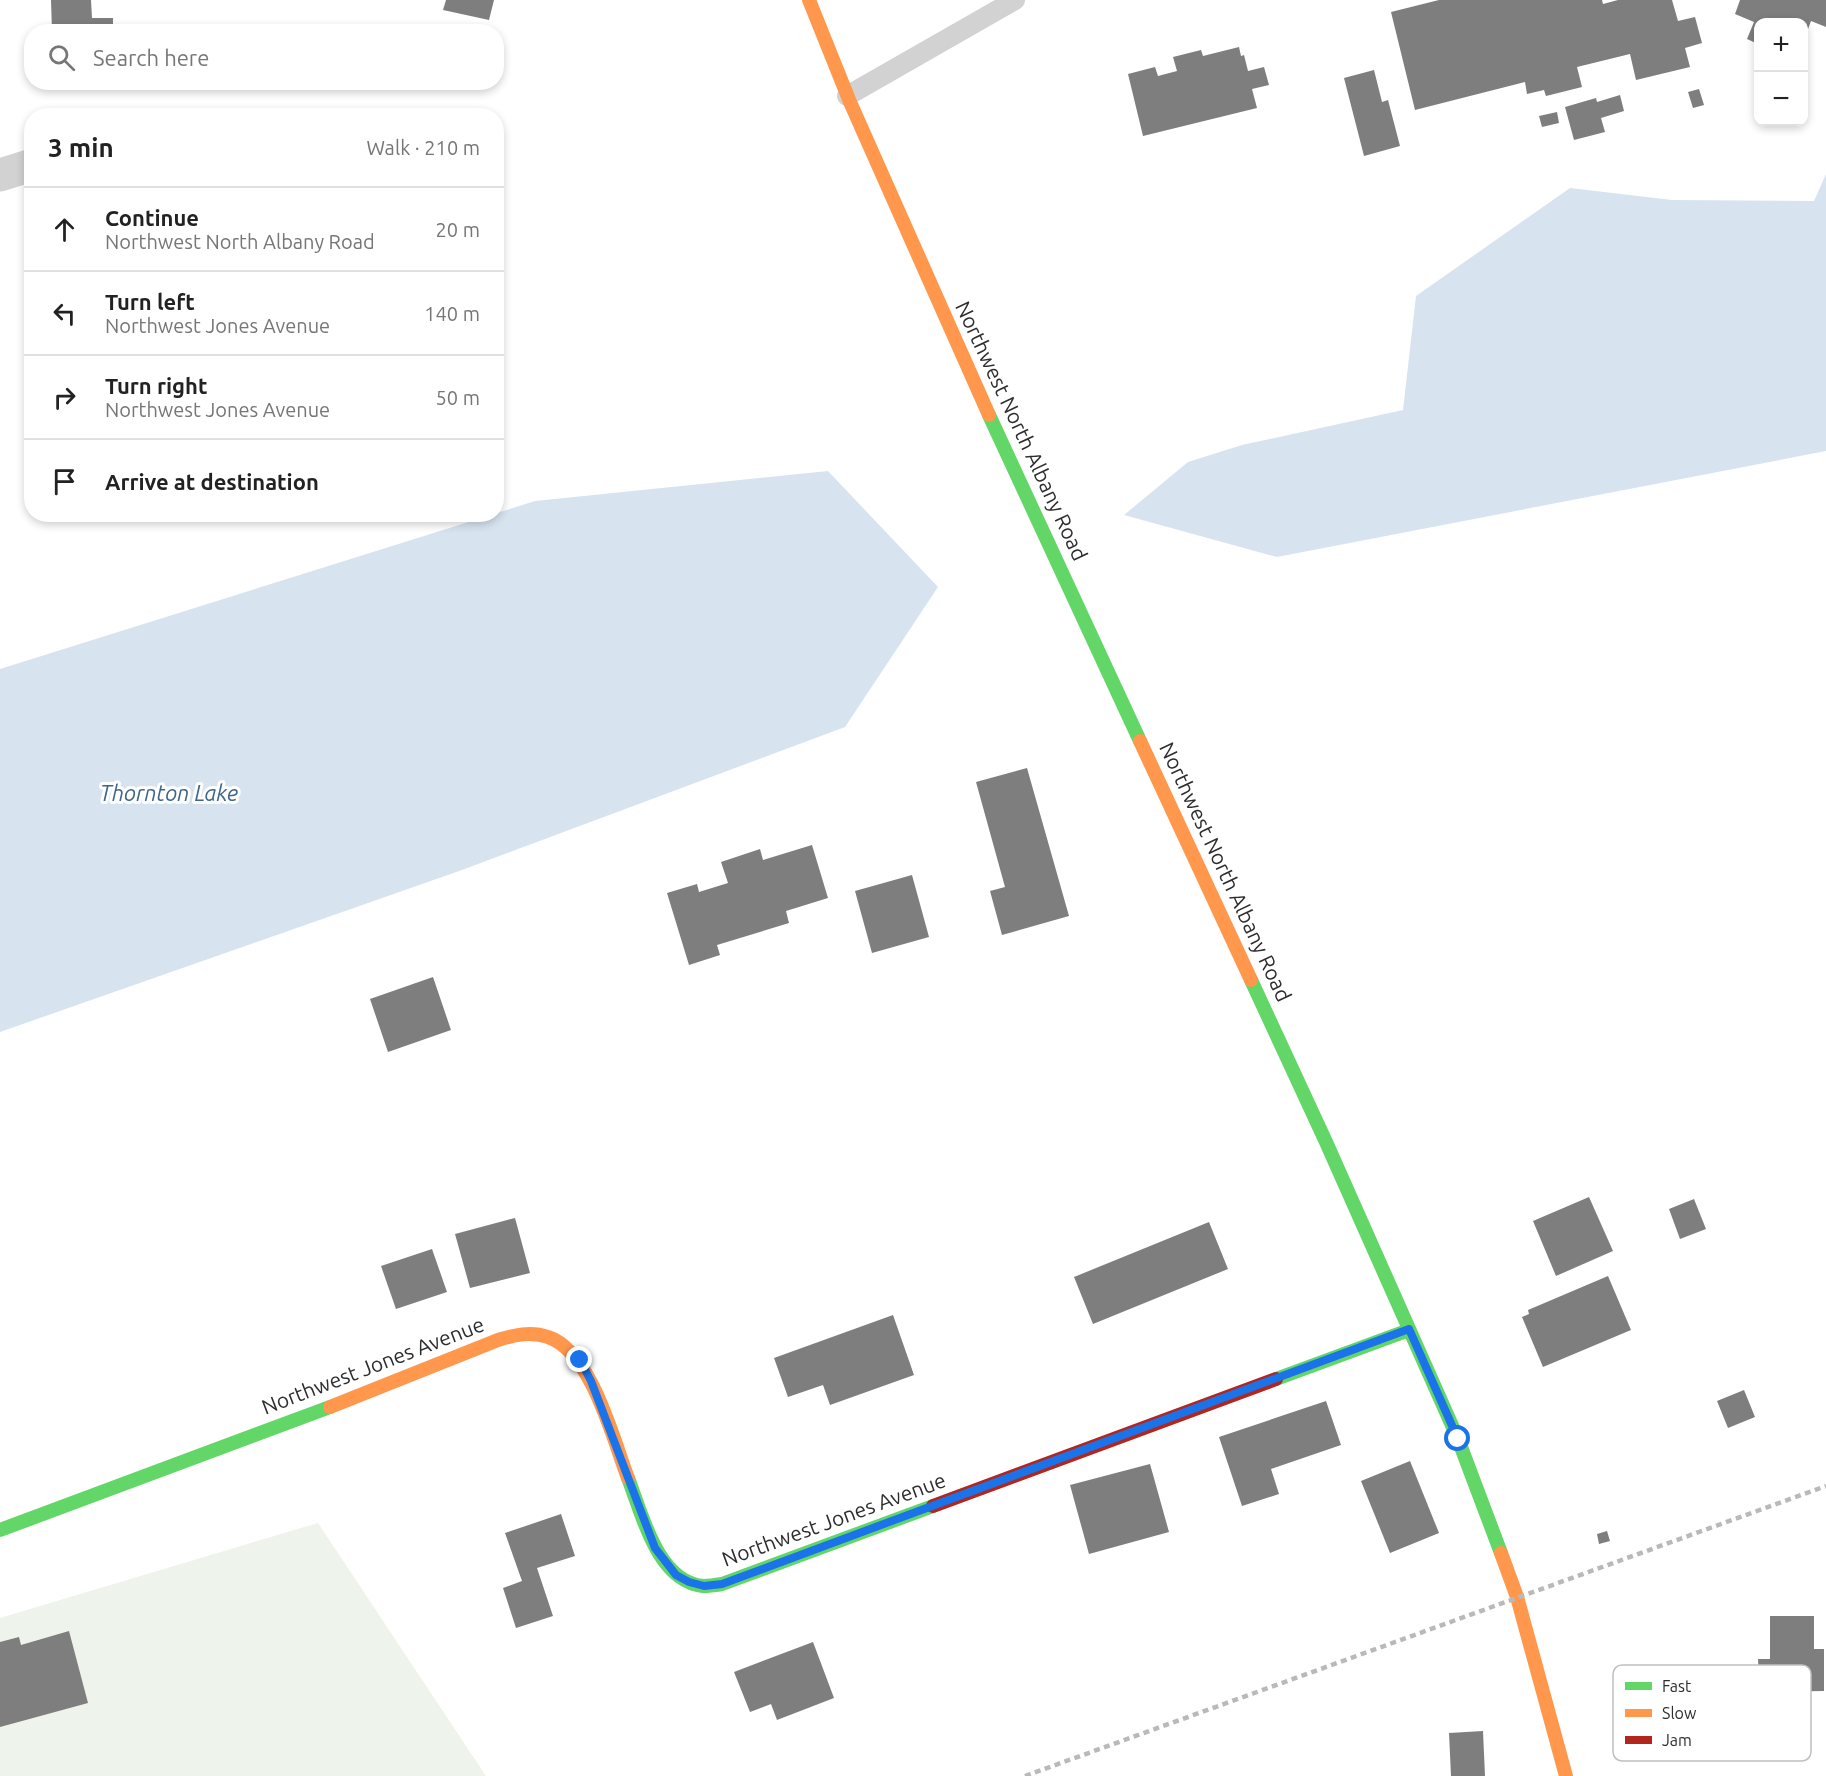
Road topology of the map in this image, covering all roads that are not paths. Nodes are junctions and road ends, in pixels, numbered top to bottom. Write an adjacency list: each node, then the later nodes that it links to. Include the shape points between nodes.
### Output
1 (809, 0): 3 (main road, Northwest North Albany Road)
2 (1015, 0): 3 (lane)
3 (847, 96): 6 (main road, Northwest North Albany Road, via 965,363)
4 (24, 168): 5 (street)
5 (0, 176)
6 (1409, 1329): 7 (main road, Northwest Jones Avenue, via 722,1584 704,1586 689,1582 676,1575 655,1548 591,1381 580,1360 564,1344 546,1335 501,1339); 8 (main road, Northwest North Albany Road, via 1458,1439 1517,1597)
7 (0, 1530)
8 (1566, 1776)

